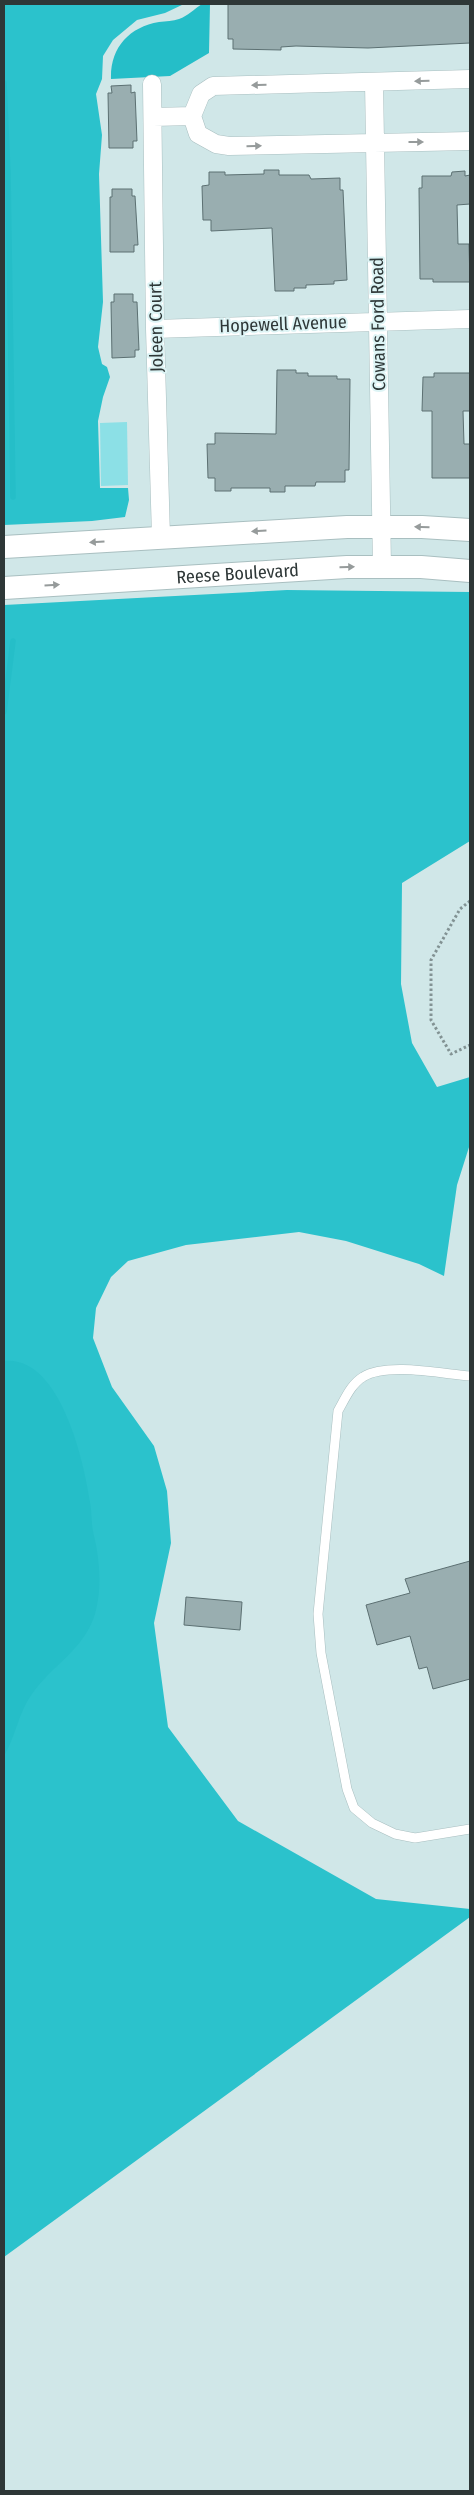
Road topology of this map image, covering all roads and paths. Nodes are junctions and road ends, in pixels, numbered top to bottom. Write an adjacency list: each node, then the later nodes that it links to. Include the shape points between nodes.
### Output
1 (470, 80): 2 (street, one-way to 2)
2 (374, 82): 4 (street, one-way to 4, via 213,86 201,94); 7 (street, Cowans Ford Road)
3 (152, 84): 5 (street, Joleen Court)
4 (192, 116): 5 (street); 7 (street, one-way to 7, via 198,134 216,144 229,146)
5 (153, 117): 10 (street, Joleen Court)
6 (470, 141): 7 (street, one-way to 6)
7 (375, 142): 9 (street, Cowans Ford Road)
8 (470, 319): 9 (street, Hopewell Avenue)
9 (378, 320): 10 (street, Hopewell Avenue); 11 (street, Cowans Ford Road)
10 (155, 329): 13 (street, Joleen Court)
11 (382, 526): 12 (street, one-way to 11); 13 (street, one-way to 13); 15 (street, Cowans Ford Road)
12 (470, 530)
13 (161, 537): 14 (street, one-way to 14)
14 (4, 547)
15 (382, 567): 16 (street, Reese Boulevard); 17 (street, Reese Boulevard, one-way to 15, via 312,568)
16 (470, 571)
17 (4, 588)
18 (470, 901): 19 (path, via 460,910 431,960 431,1020 451,1054)
19 (470, 1045)
20 (470, 1376): 21 (lane, via 388,1370 363,1377 348,1392 338,1411 318,1614 321,1653 347,1789 354,1808 372,1823 395,1834 415,1838)
21 (470, 1829)

